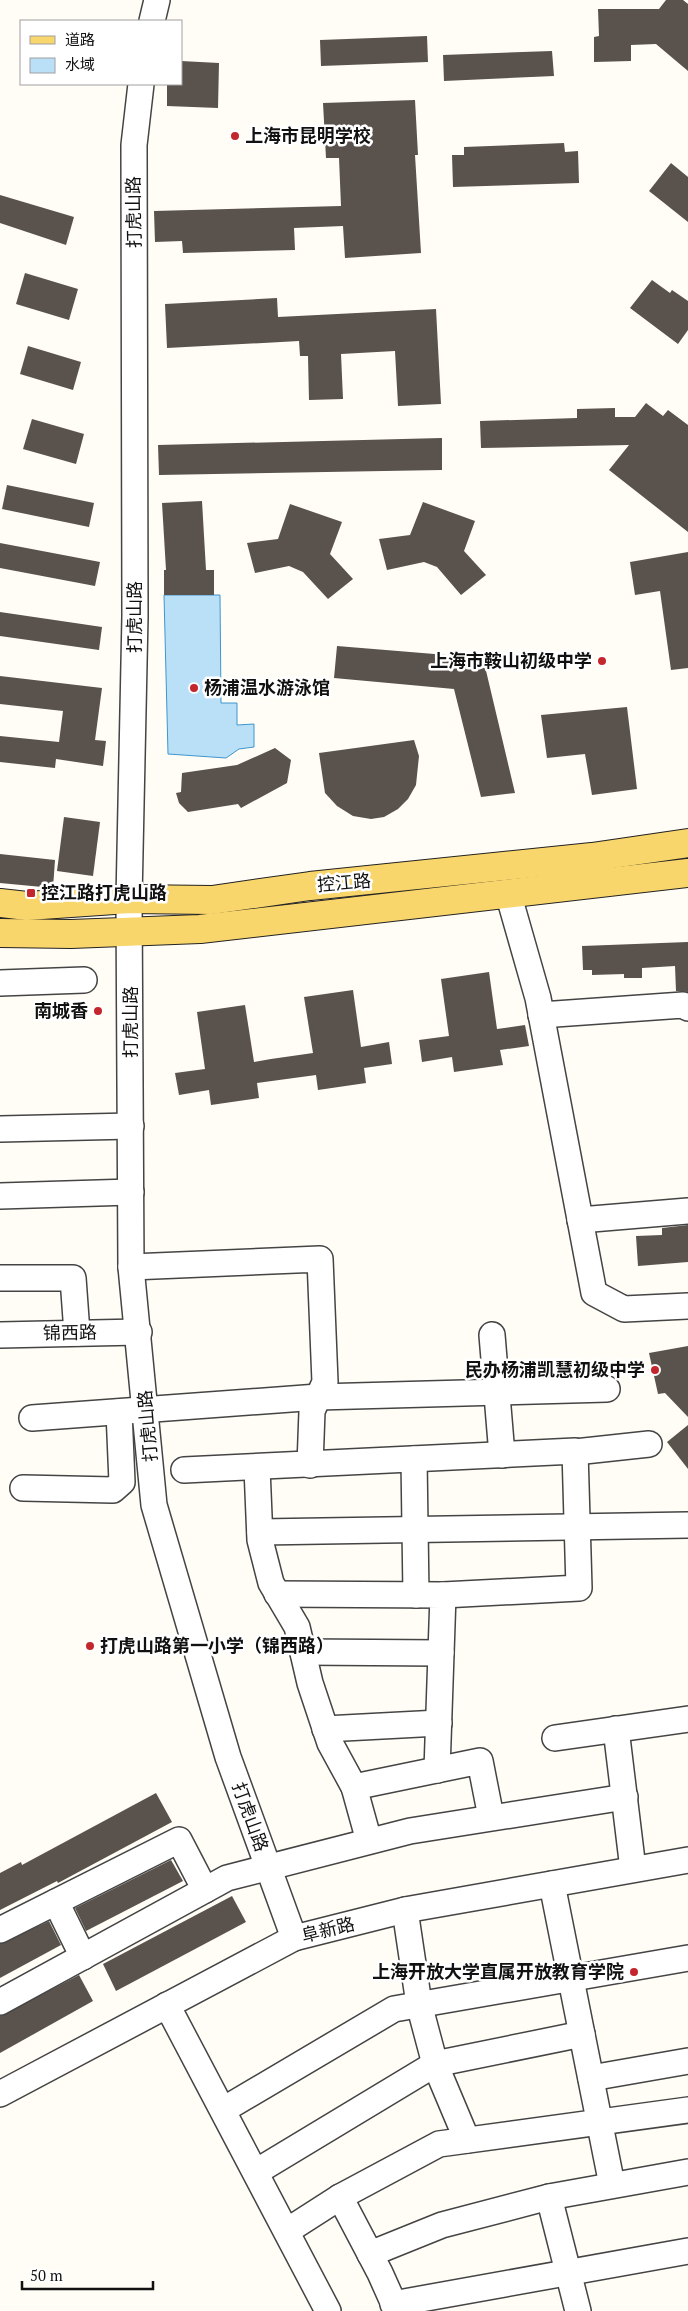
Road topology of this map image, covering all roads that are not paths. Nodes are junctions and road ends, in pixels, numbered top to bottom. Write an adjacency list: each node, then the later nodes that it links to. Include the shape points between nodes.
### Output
1 (157, 0): 2 (street)
2 (152, 20)
3 (141, 85): 7 (street, 打虎山路, via 134,145 135,616)
4 (688, 843): 7 (main road, 控江路, via 592,858 310,886 212,900)
5 (688, 873): 6 (main road, 控江路)
6 (508, 893): 9 (main road, 控江路, via 273,922); 14 (street)
7 (129, 899): 8 (main road, 控江路, via 27,906); 9 (street, 打虎山路)
8 (0, 903)
9 (131, 932): 10 (main road, 控江路); 15 (street, 打虎山路)
10 (0, 933)
11 (84, 980): 12 (street)
12 (0, 983)
13 (688, 1008): 14 (street, via 683,1005)
14 (541, 1015): 20 (street)
15 (131, 1126): 16 (street); 17 (street, 打虎山路)
16 (0, 1129)
17 (131, 1192): 18 (street); 21 (street, 打虎山路)
18 (0, 1196)
19 (688, 1211): 20 (street)
20 (580, 1220): 23 (street, via 594,1293 624,1309)
21 (131, 1267): 24 (street, 打虎山路); 30 (street, via 320,1259 325,1382)
22 (0, 1278): 25 (street, via 74,1278)
23 (688, 1306)
24 (139, 1332): 25 (street, 锦西路); 31 (street, 打虎山路)
25 (77, 1333): 26 (street, 锦西路)
26 (0, 1335)
27 (492, 1335): 29 (street)
28 (607, 1389): 29 (street)
29 (497, 1392): 30 (street); 36 (street)
30 (318, 1397): 31 (street); 38 (street, via 312,1411)
31 (146, 1410): 32 (street); 62 (street, 打虎山路, via 154,1505 228,1757)
32 (118, 1412): 33 (street); 41 (street, via 122,1482 114,1490)
33 (32, 1418)
34 (649, 1444): 35 (street)
35 (575, 1452): 36 (street); 43 (street)
36 (502, 1455): 37 (street)
37 (414, 1459): 38 (street); 44 (street)
38 (310, 1465): 39 (street)
39 (256, 1468): 40 (street); 45 (street)
40 (184, 1470)
41 (23, 1488)
42 (688, 1525): 43 (street)
43 (577, 1528): 44 (street); 48 (street, via 578,1588)
44 (415, 1530): 45 (street); 47 (street)
45 (260, 1532): 46 (street, via 271,1583)
46 (277, 1594): 47 (street); 49 (street, via 297,1627)
47 (416, 1595): 48 (street)
48 (443, 1595): 50 (street)
49 (303, 1652): 50 (street); 53 (street)
50 (441, 1653): 52 (street)
51 (688, 1719): 54 (street)
52 (439, 1723): 53 (street); 56 (street)
53 (325, 1729): 57 (street)
54 (616, 1729): 55 (street); 58 (street)
55 (555, 1738)
56 (437, 1770): 57 (street); 59 (street, via 480,1761)
57 (354, 1787): 60 (street)
58 (625, 1797): 59 (street); 63 (street)
59 (491, 1818): 60 (street)
60 (369, 1841): 62 (street)
61 (688, 1860): 63 (street, 阜新路)
62 (268, 1866): 65 (street, via 227,1878); 69 (street, 打虎山路)
63 (634, 1869): 64 (street, 阜新路)
64 (552, 1884): 67 (street, 阜新路); 72 (street)
65 (205, 1890): 66 (street, via 179,1840); 70 (street)
66 (56, 1902): 68 (street); 70 (street)
67 (405, 1910): 69 (street, 阜新路); 74 (street)
68 (0, 1930)
69 (294, 1938): 75 (street, 阜新路)
70 (83, 1957): 73 (street)
71 (688, 1958): 72 (street)
72 (572, 1978): 74 (street); 76 (street)
73 (0, 2002)
74 (418, 2004): 78 (street); 81 (street, via 394,2009)
75 (166, 2006): 80 (street, 阜新路); 81 (street)
76 (582, 2034): 78 (street); 79 (street)
77 (688, 2061): 79 (street)
78 (435, 2064): 84 (street); 85 (street)
79 (591, 2078): 83 (street)
80 (0, 2094)
81 (222, 2110): 85 (street)
82 (688, 2110): 83 (street)
83 (600, 2123): 84 (street); 87 (street)
84 (466, 2140): 89 (street, via 439,2144)
85 (256, 2172): 90 (street)
86 (688, 2172): 87 (street)
87 (612, 2185): 88 (street)
88 (549, 2197): 92 (street, via 442,2225); 93 (street)
89 (340, 2198): 90 (street); 92 (street)
90 (287, 2231): 95 (street)
91 (688, 2251): 93 (street)
92 (370, 2254): 94 (street)
93 (569, 2271): 94 (street); 96 (street)
94 (395, 2308)
95 (328, 2311)
96 (578, 2311)

